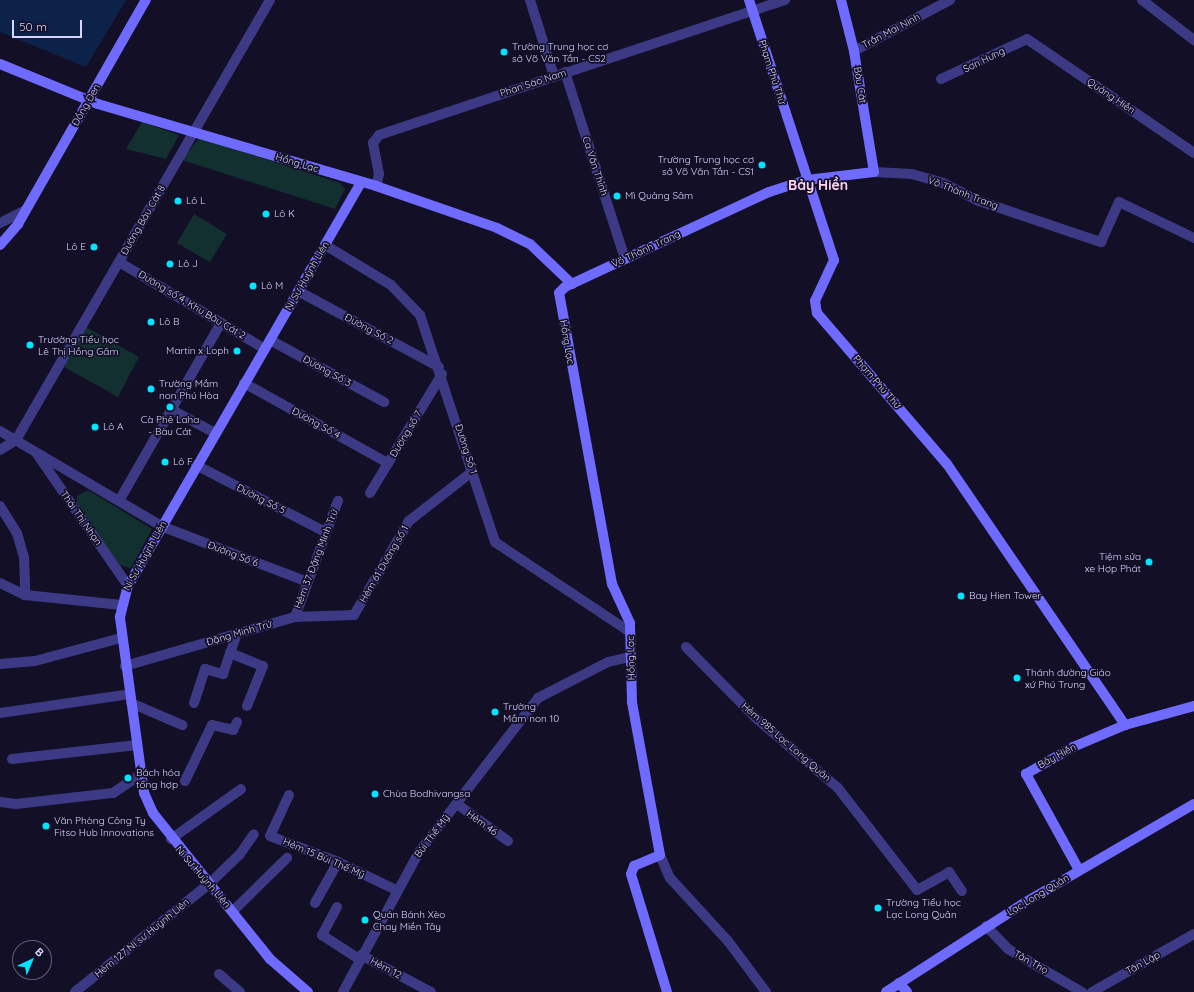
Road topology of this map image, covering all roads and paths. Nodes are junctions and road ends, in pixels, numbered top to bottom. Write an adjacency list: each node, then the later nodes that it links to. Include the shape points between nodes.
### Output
1 (146, 0): 17 (street, Đồng Đen)
2 (270, 0): 18 (street, Đường Bàu Cát 8)
3 (530, 0): 15 (street)
4 (749, 0): 9 (street, Phạm Phú Thứ)
5 (785, 0): 9 (street, Phan Sào Nam)
6 (841, 0): 12 (street, Bàu Cát)
7 (950, 0): 12 (street, Trần Mai Ninh)
8 (1142, 0): 11 (street)
9 (752, 11): 14 (street, Phan Sào Nam); 21 (street, Phạm Phú Thứ)
10 (1027, 39): 16 (street, Sơn Hưng); 19 (street, Quảng Hiền)
11 (1194, 40)
12 (854, 51): 20 (street, Bàu Cát)
13 (0, 64): 17 (street, Hồng Lạc)
14 (565, 72): 15 (street, Phan Sào Nam); 29 (street, Ca Văn Thỉnh)
15 (554, 76): 23 (street, Phan Sào Nam, via 378,136 373,143 379,174)
16 (941, 79)
17 (88, 100): 18 (street, Hồng Lạc); 24 (street, Đồng Đen)
18 (194, 132): 22 (street, Hồng Lạc); 30 (street, Đường Bàu Cát 8)
19 (1194, 153)
20 (874, 172): 21 (street, Võ Thành Trang); 26 (street, Võ Thành Trang, via 912,174 943,183 979,202 1101,242 1119,202)
21 (807, 180): 29 (street, Võ Thành Trang, via 758,197); 76 (street, Phạm Phú Thứ, via 834,260 815,301 816,313 948,464)
22 (361, 183): 23 (street, Hồng Lạc); 28 (street, Ni Sư Huỳnh Liên)
23 (376, 186): 31 (street, Hồng Lạc, via 514,235 541,254)
24 (26, 210): 25 (street); 27 (street, Đồng Đen)
25 (0, 223)
26 (1194, 238)
27 (0, 245)
28 (325, 245): 32 (street, Ni Sư Huỳnh Liên); 36 (street, Đường Số 1, via 391,285 409,300 425,325)
29 (625, 259): 31 (street, Võ Thành Trang)
30 (119, 262): 33 (street, Đường số 4, Khu Bàu Cát 2); 42 (street, Đường Bàu Cát 8)
31 (572, 284): 61 (street, Hồng Lạc, via 562,290 559,297 612,584 629,618)
32 (298, 291): 34 (street, Ni Sư Huỳnh Liên); 36 (street, Đường Số 2)
33 (221, 323): 35 (street, Đường số 4, Khu Bàu Cát 2); 39 (street)
34 (270, 340): 35 (street, Ni Sư Huỳnh Liên); 38 (street, Đường Số 3)
35 (265, 349): 37 (street, Ni Sư Huỳnh Liên)
36 (440, 370): 45 (street, Đường số 7); 47 (street, Đường Số 1)
37 (244, 383): 41 (street, Ni Sư Huỳnh Liên); 45 (street, Đường Số 4)
38 (384, 402)
39 (172, 410): 41 (street); 49 (street)
40 (0, 431): 42 (street, Thái Thị Nhạn)
41 (215, 433): 46 (street, Ni Sư Huỳnh Liên)
42 (16, 440): 43 (street); 44 (street, Thái Thị Nhạn)
43 (0, 450)
44 (34, 450): 49 (street, Thái Thị Nhạn); 56 (street, Thái Thị Nhạn)
45 (388, 463): 48 (street, Đường số 7)
46 (196, 465): 52 (street, Ni Sư Huỳnh Liên); 53 (street, Đường Số 5)
47 (474, 471): 59 (street, Hẻm 61 Đường số 1, via 410,521); 61 (street, Đường Số 1, via 487,528 497,545)
48 (370, 493)
49 (119, 501): 52 (street, Thái Thị Nhạn)
50 (338, 501): 53 (street, Hẻm 37 Đặng Minh Trứ)
51 (0, 506): 57 (street, via 17,532 24,557)
52 (161, 526): 54 (street, Đường Số 6); 56 (street, Ni Sư Huỳnh Liên)
53 (325, 532): 54 (street, Hẻm 37 Đặng Minh Trứ)
54 (305, 581): 60 (street, Hẻm 37 Đặng Minh Trứ)
55 (0, 583): 57 (street)
56 (128, 586): 58 (street, Ni Sư Huỳnh Liên)
57 (25, 595): 58 (street)
58 (121, 605): 63 (street, Ni Sư Huỳnh Liên)
59 (354, 615): 60 (street, Đặng Minh Trứ)
60 (294, 617): 62 (street, Đặng Minh Trứ)
61 (630, 632): 66 (street, Hồng Lạc)
62 (237, 634): 65 (street); 68 (street, Đặng Minh Trứ)
63 (121, 638): 67 (street, via 35,661); 68 (street, Ni Sư Huỳnh Liên)
64 (686, 647): 95 (street, Hẻm 985 Lạc Long Quân, via 752,714 838,788 917,890 949,872)
65 (230, 653): 70 (street, via 223,674 205,669); 71 (street, via 263,666)
66 (630, 657): 84 (street, Bùi Thế Mỹ, via 608,662 538,698); 89 (street, Hồng Lạc, via 632,702)
67 (0, 664)
68 (125, 666): 69 (street, Ni Sư Huỳnh Liên)
69 (130, 698): 73 (street); 75 (street); 77 (street, Ni Sư Huỳnh Liên)
70 (194, 703)
71 (247, 706)
72 (1194, 706): 76 (street, Bảy Hiền)
73 (0, 713)
74 (237, 722): 80 (street, via 233,730 212,725)
75 (182, 725)
76 (1125, 725): 92 (street, Bảy Hiền, via 1073,747 1026,774)
77 (137, 745): 78 (street); 79 (street, Ni Sư Huỳnh Liên)
78 (12, 760)
79 (141, 774): 83 (street, via 113,793 16,804); 87 (street, Ni Sư Huỳnh Liên, via 153,813)
80 (185, 781)
81 (241, 790): 87 (street)
82 (289, 795): 91 (street, Hẻm 15 Bùi Thế Mỹ, via 270,836)
83 (0, 802)
84 (457, 804): 88 (street, Hẻm 46); 94 (street, Bùi Thế Mỹ, via 429,839)
85 (1194, 804): 92 (street, Lạc Long Quân)
86 (254, 834): 93 (street, Hẻm 127 Ni sư Huỳnh Liên, via 240,854)
87 (171, 839): 93 (street, Ni Sư Huỳnh Liên)
88 (508, 841)
89 (660, 855): 109 (street, via 631,870); 110 (street, via 670,878 728,941)
90 (287, 858): 98 (street)
91 (338, 862): 94 (street, Hẻm 15 Bùi Thế Mỹ); 96 (street)
92 (1079, 870): 99 (street, Lạc Long Quân)
93 (209, 884): 98 (street, Ni Sư Huỳnh Liên); 104 (street, Hẻm 127 Ni sư Huỳnh Liên)
94 (396, 890): 101 (street, Bùi Thế Mỹ)
95 (962, 891)
96 (315, 903)
97 (337, 907): 101 (street, Hẻm 12, via 322,935)
98 (232, 911): 106 (street, Ni Sư Huỳnh Liên, via 270,959)
99 (986, 926): 103 (street, Lạc Long Quân); 113 (street, Tân Thọ, via 1008,949)
100 (1194, 934): 114 (street, Tân Lập)
101 (360, 957): 107 (street, Bùi Thế Mỹ); 108 (street, Hẻm 12)
102 (219, 974): 105 (street)
103 (899, 983): 111 (street, Lạc Long Quân); 112 (street)
104 (75, 992)
105 (240, 992)
106 (308, 992)
107 (343, 992)
108 (431, 992)
109 (667, 992)
110 (766, 992)
111 (886, 992)
112 (907, 992)
113 (1082, 992)
114 (1092, 992)

